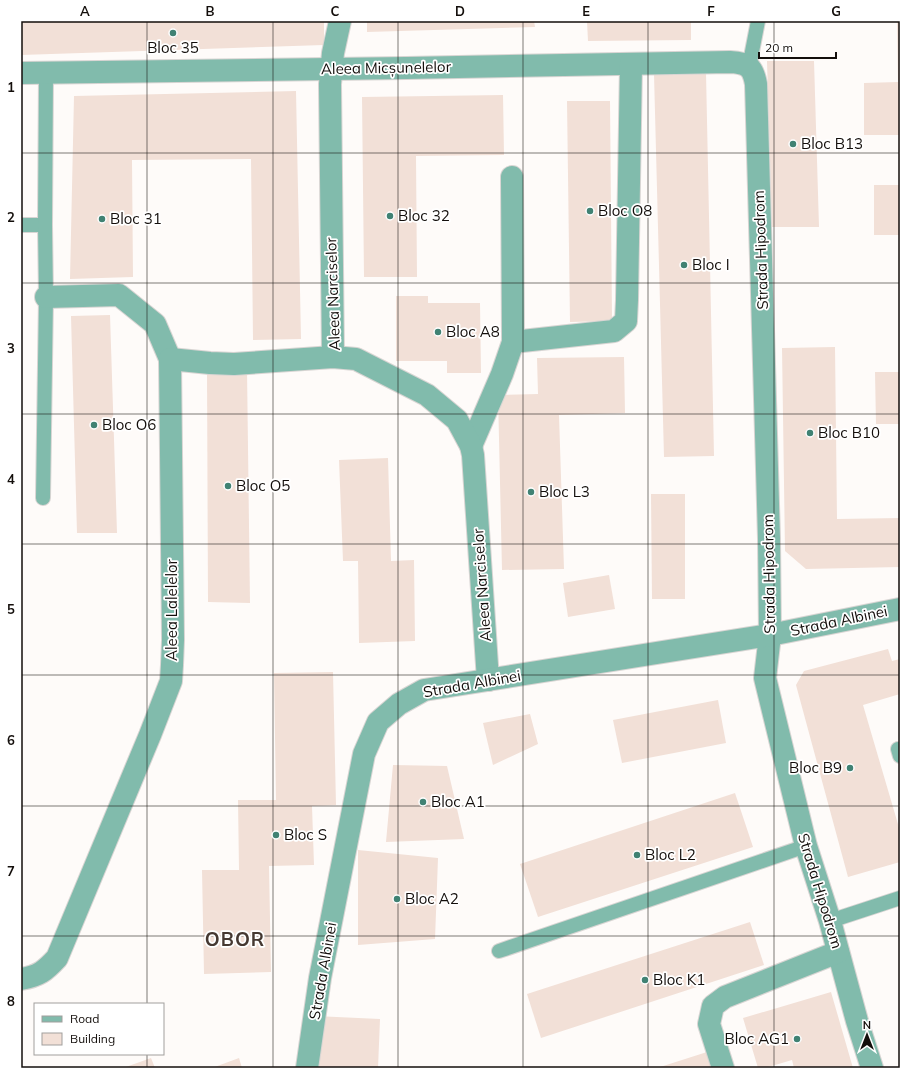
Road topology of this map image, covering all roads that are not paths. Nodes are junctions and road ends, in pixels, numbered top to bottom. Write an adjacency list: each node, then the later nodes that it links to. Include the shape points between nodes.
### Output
1 (340, 21): 5 (street, Aleea Narciselor)
2 (758, 21): 4 (lane)
3 (631, 64): 4 (street, Aleea Micșunelelor, via 730,62 742,63); 5 (street, Aleea Micșunelelor); 12 (street, via 626,321 614,331)
4 (749, 67): 18 (street, Strada Hipodrom, via 756,84)
5 (332, 69): 6 (street, Aleea Micșunelelor); 13 (street, Aleea Narciselor, via 330,91)
6 (46, 72): 7 (street, Aleea Micșunelelor); 10 (lane)
7 (21, 73)
8 (512, 177): 12 (street)
9 (21, 225): 10 (lane)
10 (45, 225): 11 (lane)
11 (46, 297): 14 (street, via 119,295 155,324); 16 (lane)
12 (513, 342): 15 (street)
13 (333, 357): 14 (street, via 234,364); 15 (street, Aleea Narciselor, via 356,359 427,395 457,420)
14 (170, 359): 25 (street, Aleea Lalelelor, via 173,640 171,681 57,958 40,973)
15 (471, 446): 19 (street, Aleea Narciselor)
16 (44, 498)
17 (900, 609): 18 (street, Strada Albinei)
18 (770, 635): 19 (street, Strada Albinei); 20 (street, Strada Hipodrom, via 765,678)
19 (488, 680): 26 (street, Strada Albinei, via 424,690 398,704 378,722 364,754 320,978)
20 (806, 846): 22 (street, Strada Hipodrom); 23 (lane)
21 (900, 898): 22 (lane)
22 (830, 921): 24 (street, Strada Hipodrom)
23 (499, 951)
24 (838, 952): 27 (street, via 725,997 713,1006 709,1024); 28 (street, Strada Hipodrom)
25 (21, 979)
26 (307, 1068)
27 (723, 1068)
28 (872, 1068)

